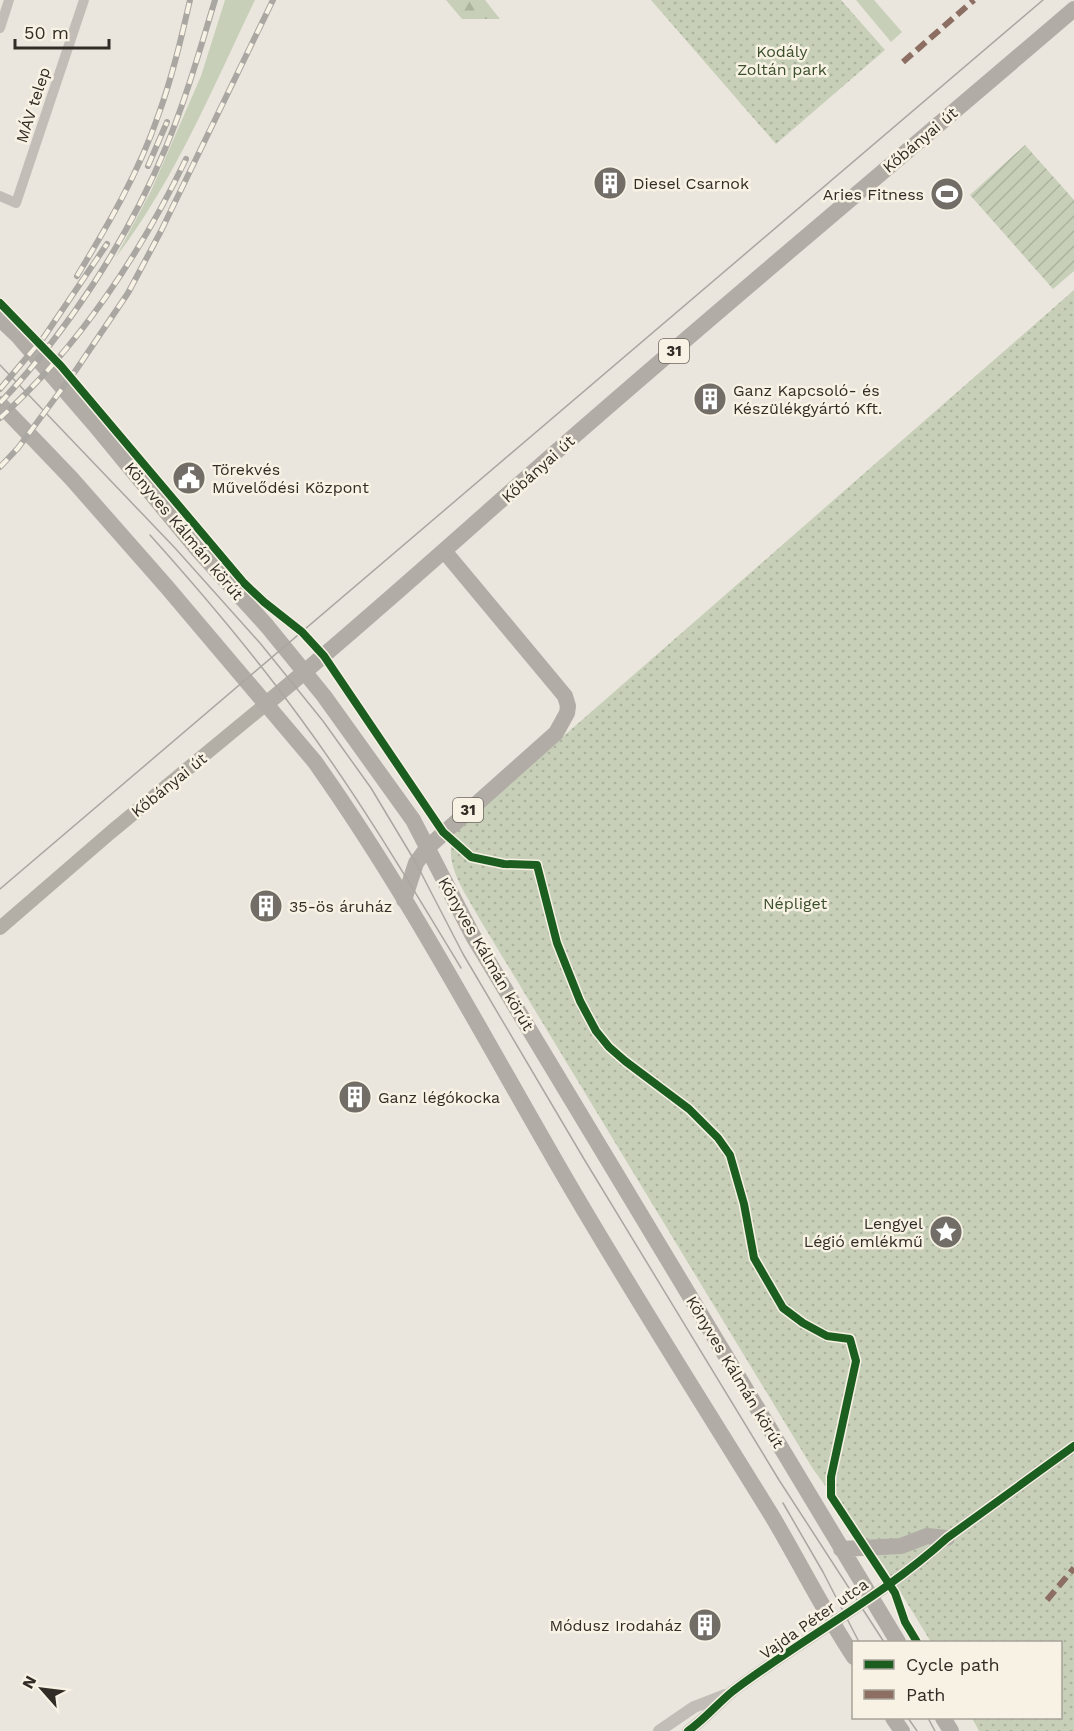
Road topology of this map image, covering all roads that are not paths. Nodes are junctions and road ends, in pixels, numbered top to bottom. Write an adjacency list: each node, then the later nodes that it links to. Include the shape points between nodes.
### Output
1 (9, 0): 4 (street)
2 (84, 0): 5 (street, MÁV telep, via 16,203)
3 (1074, 9): 8 (main road, Kőbányai út / 31, via 565,444)
4 (0, 28)
5 (0, 196)
6 (0, 319): 9 (main road, Könyves Kálmán körút)
7 (0, 404): 10 (main road, via 70,478)
8 (445, 552): 9 (main road, Kőbányai út / 31); 11 (main road, 31, via 565,696 568,706 556,733)
9 (304, 672): 10 (main road, Kőbányai út / 31); 11 (main road, Könyves Kálmán körút, via 413,820)
10 (266, 704): 12 (main road, via 327,779); 13 (main road, Kőbányai út)
11 (427, 848): 12 (main road, 31, via 416,863); 16 (main road, Könyves Kálmán körút, via 473,936)
12 (404, 900): 18 (main road)
13 (0, 928)
14 (1074, 1446): 15 (street, Vajda Péter utca)
15 (947, 1538): 16 (main road, via 927,1536 901,1546); 17 (street, Vajda Péter utca)
16 (841, 1549): 17 (main road, Könyves Kálmán körút)
17 (870, 1597): 18 (street, Vajda Péter utca); 19 (main road, Könyves Kálmán körút)
18 (832, 1622): 20 (main road); 21 (street, Vajda Péter utca)
19 (897, 1641)
20 (852, 1654)
21 (732, 1692): 22 (street, Vajda Péter utca, via 694,1707); 23 (street, Vajda Péter utca)
22 (659, 1731)
23 (688, 1731)

